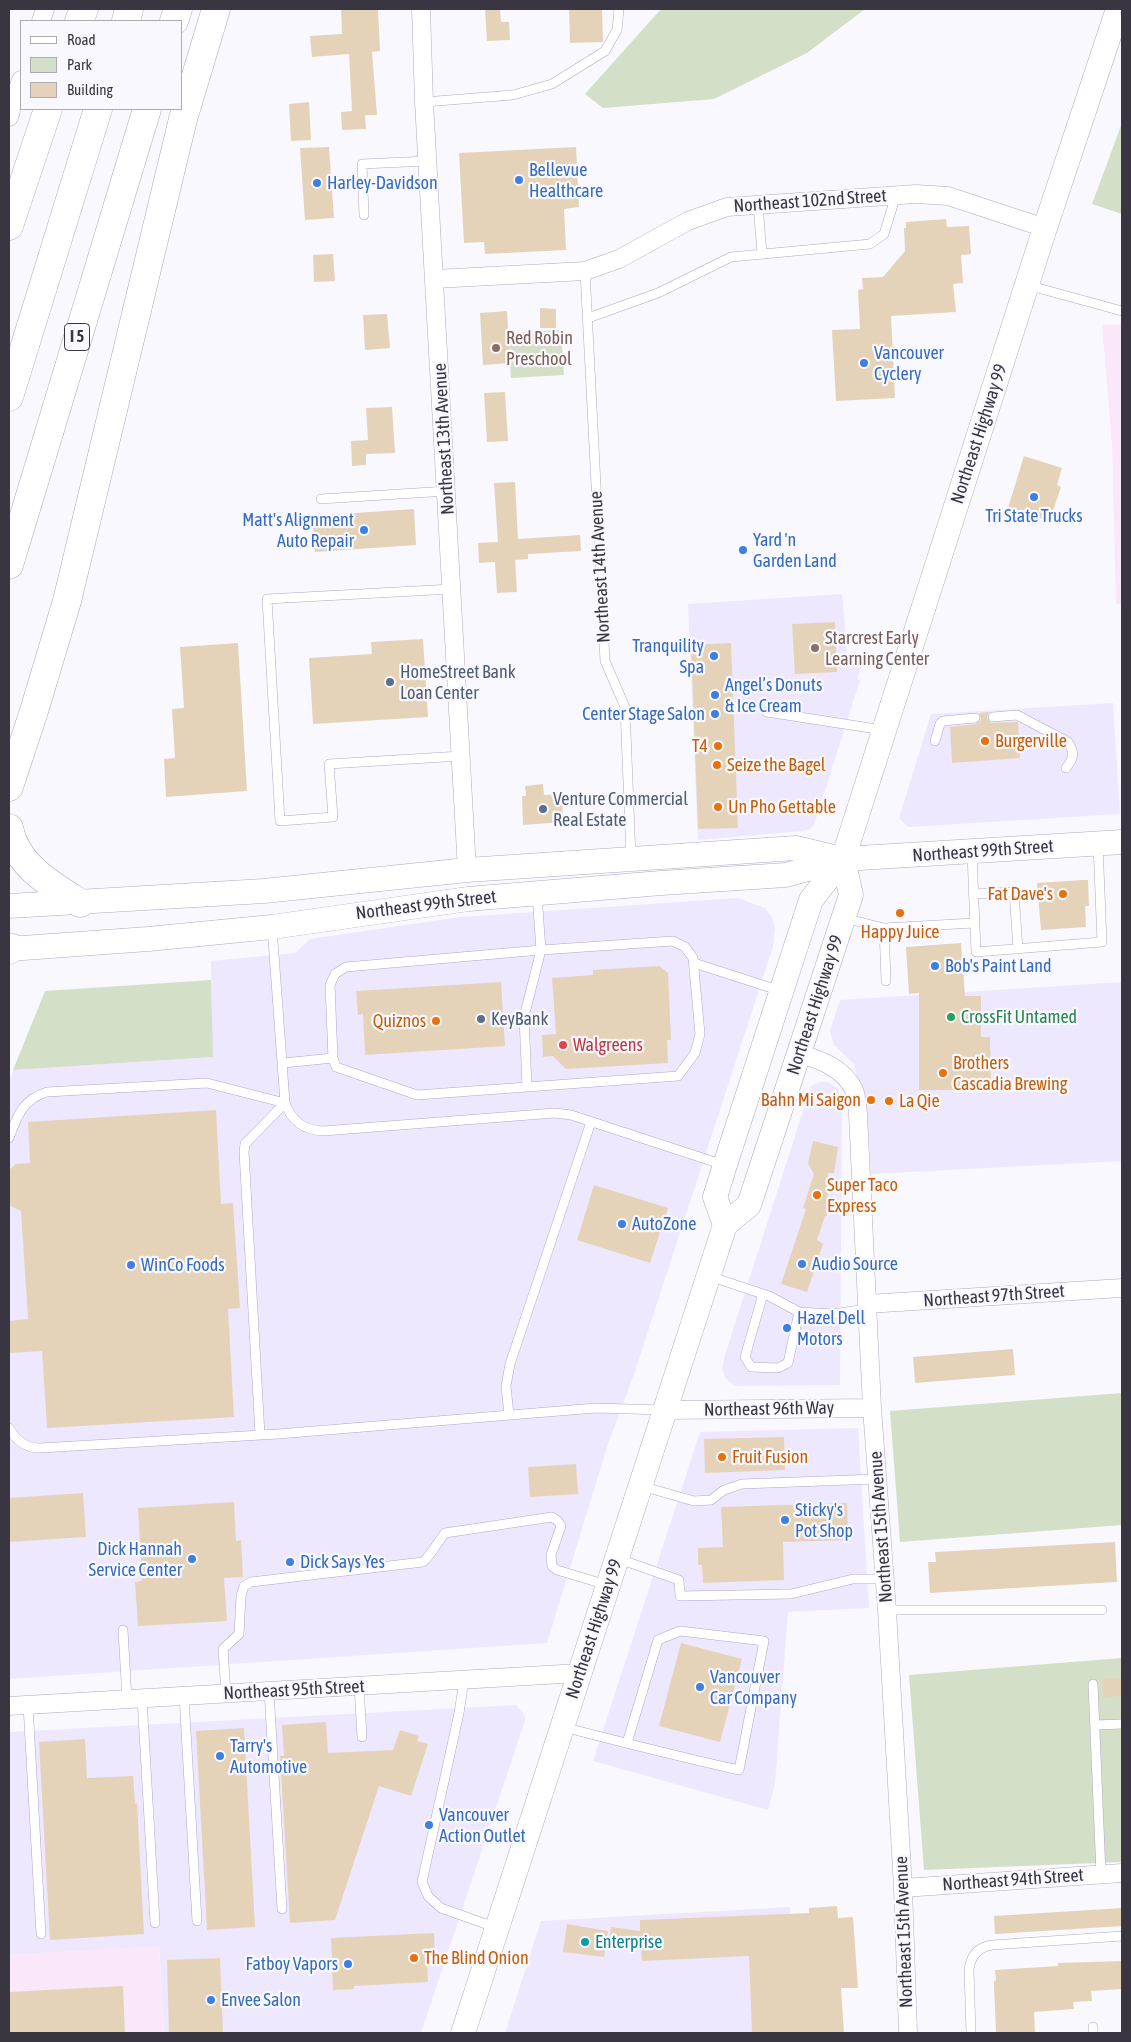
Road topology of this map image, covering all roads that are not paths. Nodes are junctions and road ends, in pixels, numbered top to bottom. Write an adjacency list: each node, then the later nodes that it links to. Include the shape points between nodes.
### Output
1 (216, 9): 35 (highway, via 183,119 67,601)
2 (421, 9): 6 (street, Northeast 13th Avenue)
3 (619, 9): 6 (lane, via 617,30 605,51 552,84 513,95)
4 (1118, 9): 16 (main road, Northeast Highway 99)
5 (20, 83): 10 (street)
6 (424, 102): 11 (street, Northeast 13th Avenue)
7 (48, 110): 15 (highway)
8 (98, 110): 23 (highway)
9 (147, 110): 26 (highway, I 5)
10 (9, 117)
11 (428, 161): 14 (lane, via 362,164); 19 (street, Northeast 13th Avenue)
12 (896, 195): 13 (street, Northeast 102nd Street); 16 (street, Northeast 102nd Street, via 948,196); 17 (lane, via 884,234 870,244)
13 (758, 205): 17 (lane); 18 (street, Northeast 102nd Street, via 727,207 688,220 620,259)
14 (364, 215)
15 (9, 226)
16 (1045, 228): 20 (main road, Northeast Highway 99)
17 (762, 254): 22 (lane, via 731,257 658,293)
18 (585, 271): 19 (street, Northeast 102nd Street); 22 (lane, Northeast 14th Avenue)
19 (435, 278): 24 (street, Northeast 13th Avenue)
20 (1027, 285): 21 (lane); 31 (main road, Northeast Highway 99)
21 (1122, 311)
22 (588, 318): 40 (lane, Northeast 14th Avenue, via 605,661 625,707)
23 (9, 397)
24 (447, 491): 25 (lane); 27 (street, Northeast 13th Avenue)
25 (321, 499)
26 (9, 565)
27 (452, 589): 33 (street, Northeast 13th Avenue); 33 (lane, via 266,599 280,821 332,817 329,764)
28 (767, 712): 31 (lane)
29 (993, 717): 34 (lane, via 1017,715 1068,742 1073,749 1073,759)
30 (975, 718): 32 (lane, via 943,721)
31 (884, 730): 41 (main road, Northeast Highway 99)
32 (935, 741)
33 (461, 756): 42 (street, Northeast 13th Avenue)
34 (1066, 768)
35 (9, 787)
36 (9, 828): 45 (highway, via 23,860 50,884)
37 (1122, 842): 38 (main road, Northeast 99th Street)
38 (1098, 843): 39 (main road, Northeast 99th Street); 52 (lane, via 1102,942)
39 (972, 852): 41 (main road, Northeast 99th Street); 44 (lane)
40 (631, 859): 41 (main road, Northeast 99th Street, via 796,848); 42 (main road, Northeast 99th Street)
41 (843, 860): 43 (main road, Northeast 99th Street, via 786,875); 47 (main road, Northeast Highway 99, via 851,895); 56 (main road, Northeast Highway 99, via 811,900)
42 (467, 870): 45 (main road, Northeast 99th Street, via 264,891); 49 (main road, via 443,889 336,902 313,908)
43 (536, 892): 49 (main road, Northeast 99th Street, via 468,898); 53 (lane)
44 (973, 894): 48 (lane); 52 (lane, via 1014,892)
45 (80, 903): 46 (main road, Northeast 99th Street)
46 (9, 906)
47 (843, 918): 50 (lane); 57 (main road, Northeast Highway 99)
48 (974, 923): 50 (lane); 52 (lane, via 976,952)
49 (278, 926): 51 (main road, Northeast 99th Street); 59 (lane)
50 (884, 928): 55 (lane)
51 (10, 949)
52 (1018, 949)
53 (541, 950): 54 (lane, via 673,941 688,950); 58 (lane, via 342,968 330,985); 60 (lane, via 524,1017)
54 (694, 963): 56 (lane); 60 (lane, via 700,1034 695,1053 678,1076)
55 (886, 981)
56 (781, 991): 64 (main road, Northeast Highway 99)
57 (799, 1053): 65 (main road, Northeast Highway 99, via 749,1205); 69 (street, Northeast 15th Avenue, via 840,1072 854,1090 858,1114)
58 (333, 1058): 59 (lane); 60 (lane, via 336,1067 417,1095)
59 (283, 1063): 61 (lane)
60 (527, 1087)
61 (285, 1103): 62 (lane, via 297,1122 316,1131 555,1113); 63 (lane, via 207,1083 46,1092 22,1107); 75 (lane, via 245,1144 244,1152)
62 (591, 1122): 64 (lane); 73 (lane, via 510,1364 506,1386)
63 (9, 1138)
64 (725, 1165): 65 (main road, Northeast Highway 99, via 715,1197)
65 (725, 1224): 66 (main road, Northeast Highway 99)
66 (708, 1276): 68 (lane); 72 (main road, Northeast Highway 99)
67 (1122, 1288): 69 (street, Northeast 97th Street)
68 (763, 1294): 70 (lane); 70 (lane, via 745,1357 751,1367 778,1368 788,1363)
69 (867, 1304): 70 (lane, via 860,1310 833,1314); 71 (street, Northeast 15th Avenue)
70 (799, 1312)
71 (872, 1408): 72 (street, Northeast 96th Way); 76 (street, Northeast 15th Avenue)
72 (666, 1410): 73 (lane, via 596,1408); 77 (main road, Northeast Highway 99)
73 (509, 1415): 75 (lane)
74 (9, 1428): 75 (lane, via 19,1442 36,1448)
75 (260, 1435)
76 (877, 1479): 77 (lane, via 742,1484 724,1490 711,1500 694,1501); 79 (street, Northeast 15th Avenue)
77 (641, 1486): 78 (main road, Northeast Highway 99)
78 (617, 1558): 79 (lane, via 680,1580 680,1596 790,1594 853,1579); 80 (main road, Northeast Highway 99)
79 (885, 1579): 81 (street, Northeast 15th Avenue)
80 (608, 1585): 84 (main road, Northeast Highway 99); 89 (lane, via 552,1566 551,1555 561,1526 552,1517 445,1533 431,1556 423,1562 252,1582 244,1586 241,1596 239,1634 223,1649)
81 (887, 1610): 82 (lane); 101 (street, Northeast 15th Avenue)
82 (1102, 1610)
83 (123, 1630): 91 (lane)
84 (580, 1673): 85 (street, Northeast 95th Street); 96 (main road, Northeast Highway 99)
85 (464, 1680): 87 (street, Northeast 95th Street); 105 (lane, via 422,1882 428,1896 441,1908)
86 (1093, 1684): 95 (lane)
87 (359, 1686): 88 (street, Northeast 95th Street); 97 (lane)
88 (270, 1691): 89 (street, Northeast 95th Street); 102 (lane)
89 (226, 1694): 90 (street, Northeast 95th Street)
90 (184, 1696): 91 (street, Northeast 95th Street); 103 (lane)
91 (135, 1699): 92 (street, Northeast 95th Street); 104 (lane)
92 (28, 1705): 93 (street, Northeast 95th Street); 106 (lane)
93 (9, 1706)
94 (1122, 1724): 95 (lane)
95 (1095, 1726): 100 (lane)
96 (562, 1727): 98 (lane); 105 (main road, Northeast Highway 99)
97 (362, 1737)
98 (627, 1743): 98 (lane, via 739,1770 764,1641 680,1631 658,1640)
99 (1122, 1873): 100 (street, Northeast 94th Street)
100 (1101, 1874): 101 (street, Northeast 94th Street)
101 (903, 1888): 109 (street, Northeast 15th Avenue)
102 (282, 1909)
103 (197, 1921)
104 (155, 1923)
105 (497, 1928): 108 (main road, Northeast Highway 99)
106 (41, 1934)
107 (1122, 1936): 110 (lane, via 992,1944 981,1948 969,1969)
108 (464, 2033)
109 (908, 2033)
110 (972, 2033)

